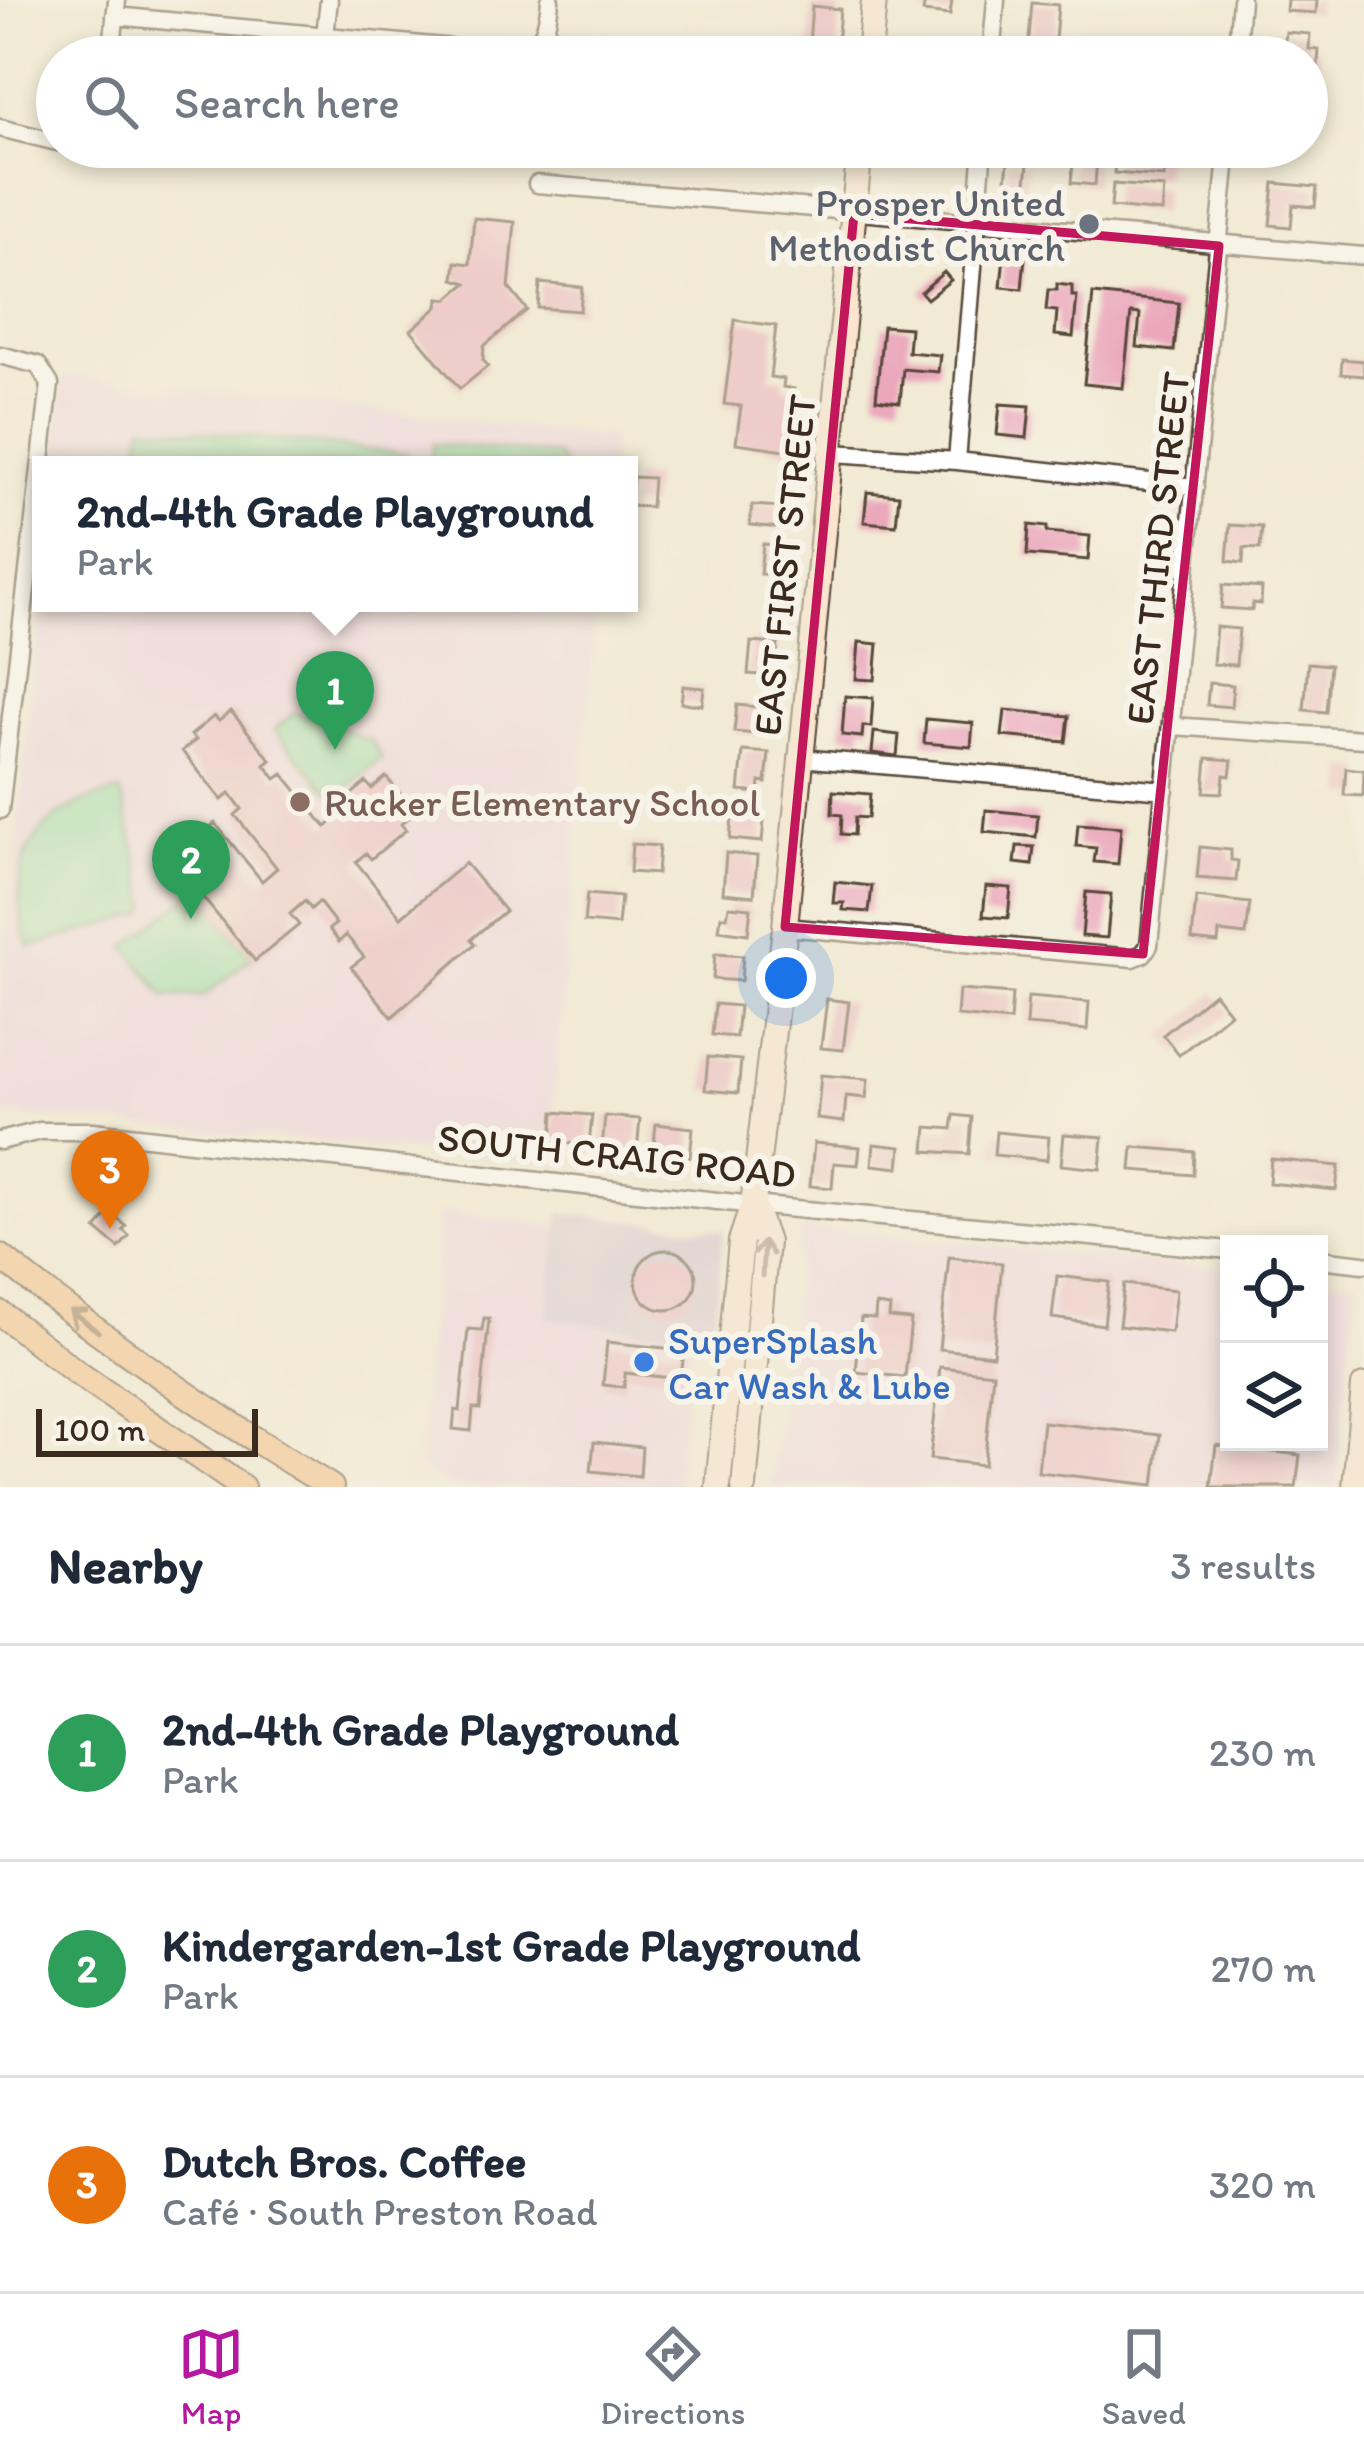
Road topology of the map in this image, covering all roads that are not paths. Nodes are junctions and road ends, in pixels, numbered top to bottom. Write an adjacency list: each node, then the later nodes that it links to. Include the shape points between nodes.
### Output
1 (329, 0): 7 (street)
2 (550, 0): 9 (street)
3 (874, 0): 10 (street)
4 (996, 0): 11 (street)
5 (1240, 0): 12 (street)
6 (116, 8): 7 (street)
7 (326, 35): 8 (street)
8 (336, 36)
9 (544, 36)
10 (871, 36)
11 (993, 36)
12 (1237, 36)
13 (0, 128): 14 (street)
14 (36, 137)
15 (858, 168): 19 (street, EAST FIRST STREET)
16 (981, 168): 20 (street)
17 (1226, 168): 21 (street, EAST THIRD STREET)
18 (537, 184): 19 (street)
19 (854, 214): 20 (street); 24 (street, EAST FIRST STREET)
20 (977, 222): 21 (street); 26 (street)
21 (1219, 246): 22 (street); 27 (street, EAST THIRD STREET)
22 (1364, 256)
23 (0, 355): 25 (street, via 46,373)
24 (833, 453): 26 (street); 31 (street, EAST FIRST STREET)
25 (43, 456)
26 (957, 461): 27 (street)
27 (1195, 488): 29 (street, EAST THIRD STREET)
28 (32, 546): 33 (street)
29 (1172, 726): 30 (street); 32 (street, EAST THIRD STREET)
30 (1364, 739)
31 (800, 758): 32 (street); 34 (street, EAST FIRST STREET)
32 (1165, 790): 34 (street, EAST THIRD STREET, via 1149,944 1132,958)
33 (0, 810)
34 (785, 927): 36 (street, EAST FIRST STREET)
35 (0, 1142): 36 (street, SOUTH CRAIG ROAD, via 40,1131 93,1132)
36 (753, 1204): 37 (street, SOUTH CRAIG ROAD); 43 (street, EAST FIRST STREET, via 741,1241); 44 (street, EAST FIRST STREET, one-way to 36, via 766,1242)
37 (1220, 1249)
38 (0, 1256): 46 (main road, one-way to 38, via 182,1391)
39 (1328, 1260): 40 (street)
40 (1364, 1264)
41 (0, 1313): 45 (main road)
42 (1364, 1387): 49 (street)
43 (722, 1436): 44 (street); 47 (street, EAST FIRST STREET)
44 (748, 1440): 48 (street, EAST FIRST STREET)
45 (242, 1487)
46 (331, 1487)
47 (718, 1487)
48 (744, 1487)
49 (1355, 1487)

